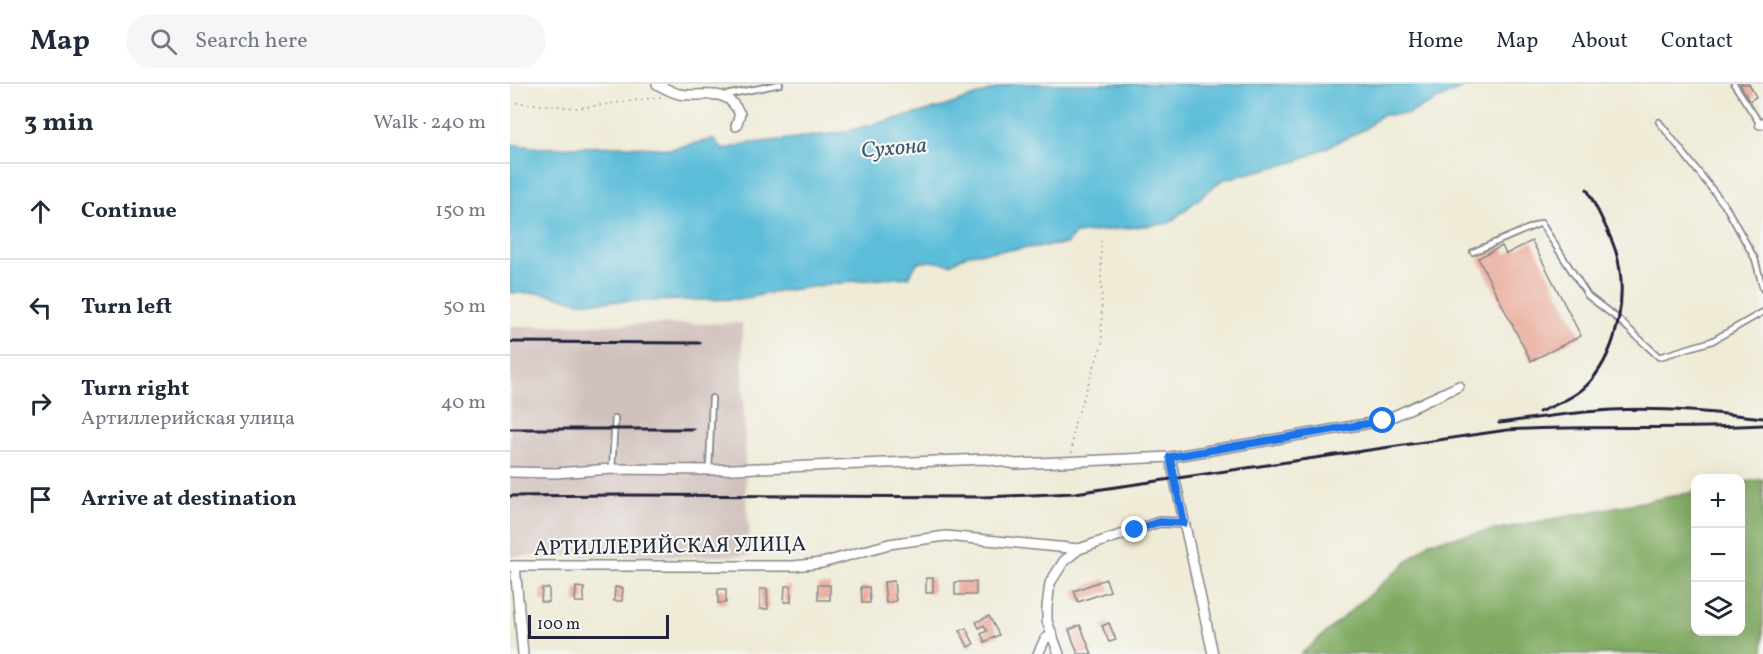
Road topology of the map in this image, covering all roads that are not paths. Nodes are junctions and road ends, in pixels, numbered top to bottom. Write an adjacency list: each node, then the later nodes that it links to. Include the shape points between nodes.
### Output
1 (657, 84): 4 (street, via 680,94)
2 (780, 84): 4 (lane)
3 (1734, 84): 6 (lane)
4 (723, 96): 7 (street, via 735,102 740,114)
5 (1659, 122): 9 (lane, via 1726,207 1755,259)
6 (1762, 123)
7 (736, 126)
8 (1473, 252): 10 (lane, via 1541,223 1588,296 1659,357 1712,341)
9 (1763, 289)
10 (1763, 312)
11 (1459, 386): 14 (street, via 1383,421)
12 (712, 398): 16 (lane)
13 (615, 418): 15 (lane)
14 (1170, 457): 16 (street, via 1072,463 1016,464 986,459); 18 (street)
15 (612, 470): 16 (street); 17 (street)
16 (709, 470)
17 (510, 472)
18 (1184, 523): 19 (street, АРТИЛЛЕРИЙСКАЯ УЛИЦА, via 1159,522); 25 (street)
19 (1079, 549): 20 (street, АРТИЛЛЕРИЙСКАЯ УЛИЦА, via 946,536 794,566); 21 (street, АРТИЛЛЕРИЙСКАЯ УЛИЦА, via 1064,561 1050,583 1047,621)
20 (513, 566): 22 (street)
21 (1052, 635): 23 (street, via 1045,639); 24 (street, АРТИЛЛЕРИЙСКАЯ УЛИЦА)
22 (522, 654)
23 (1038, 654)
24 (1059, 654)
25 (1213, 654)

